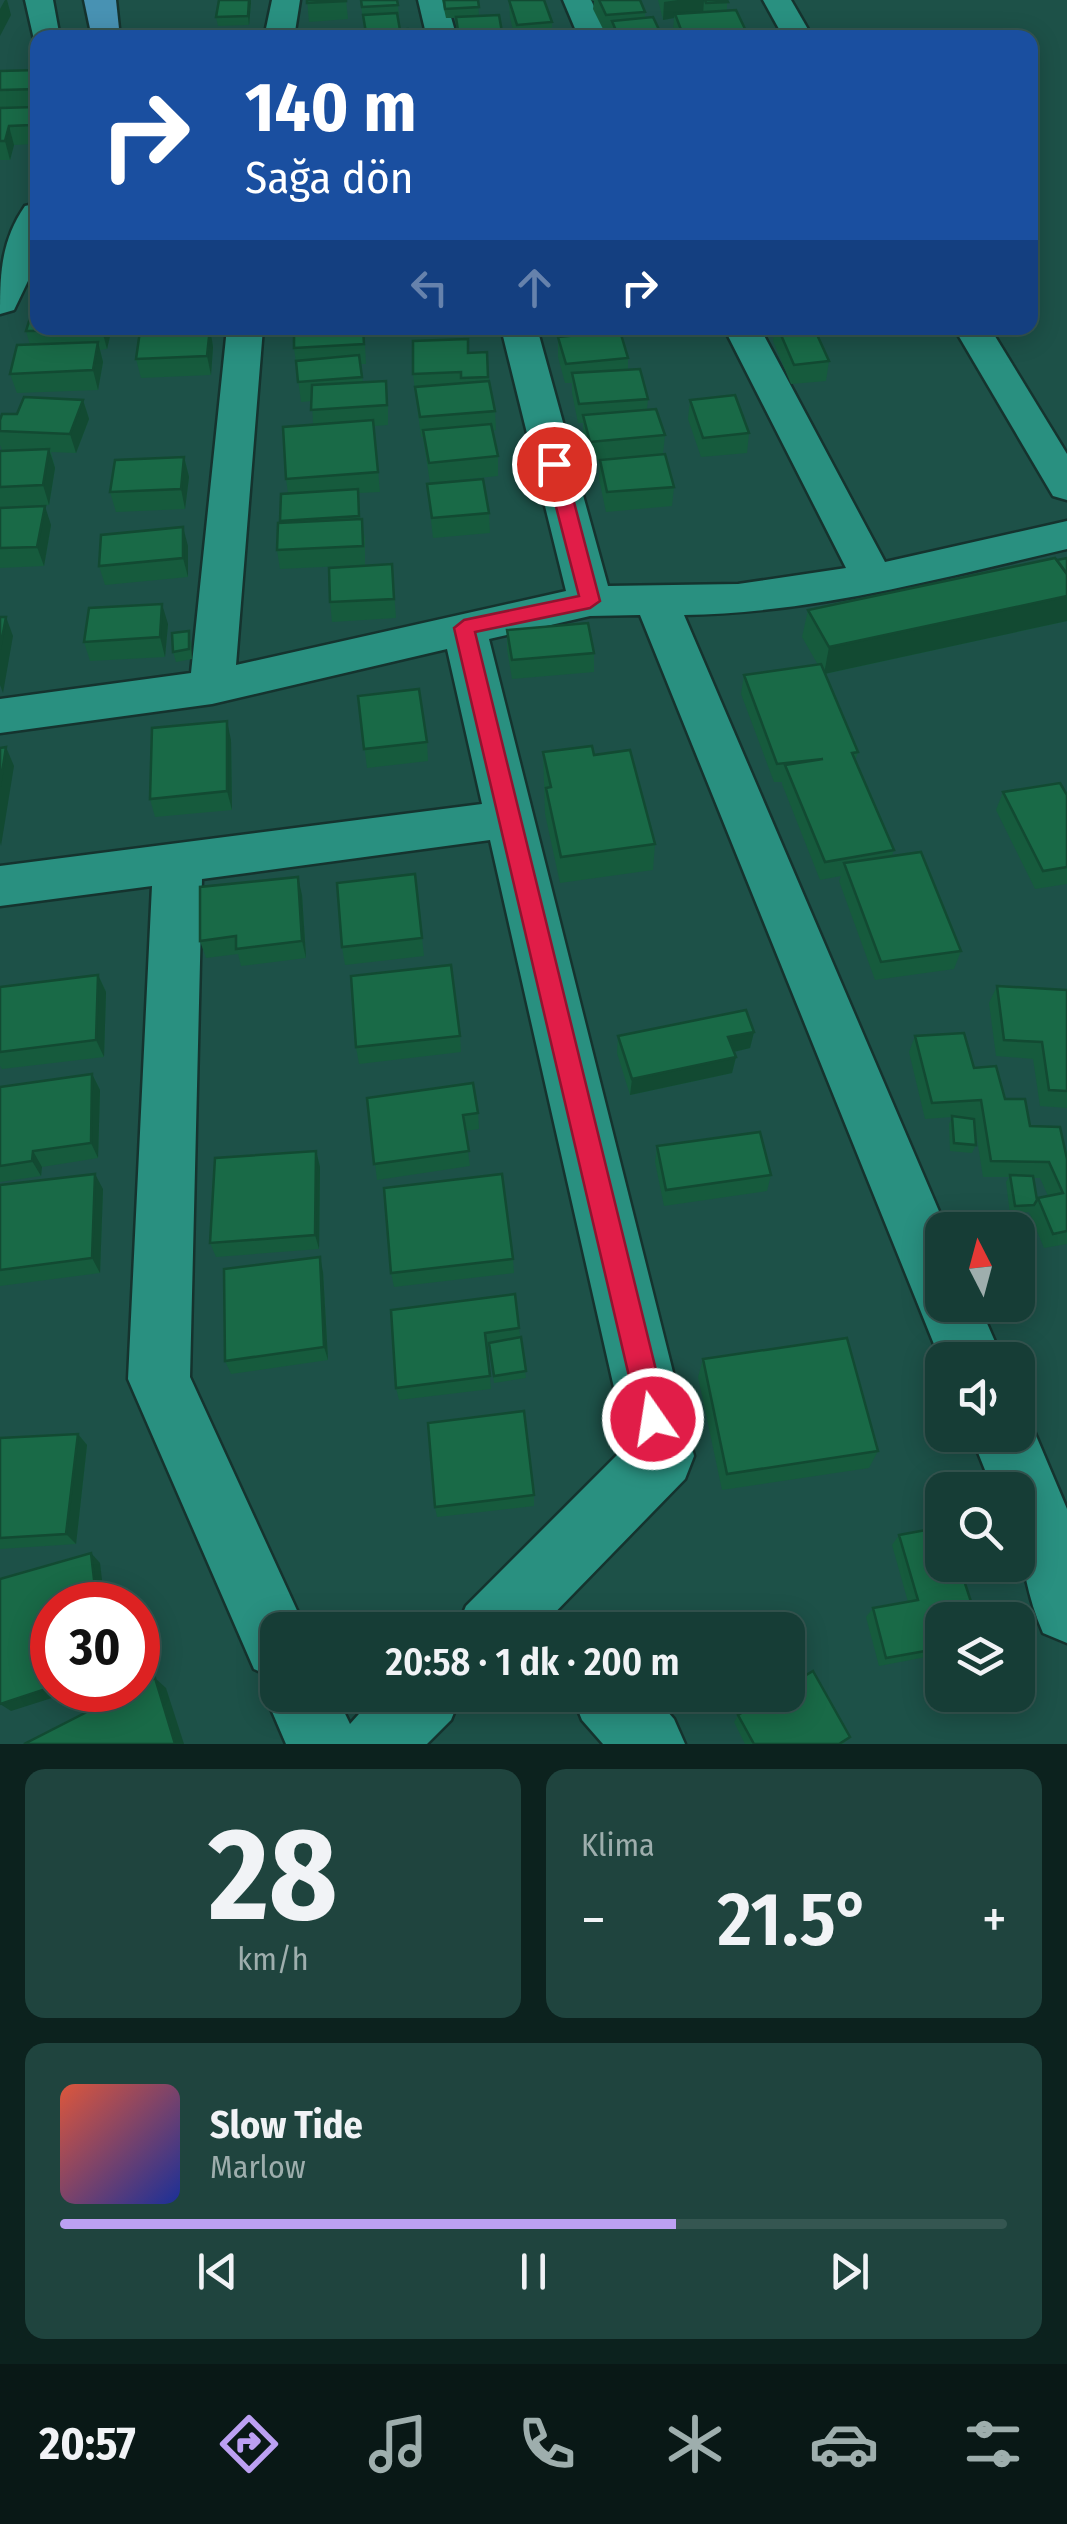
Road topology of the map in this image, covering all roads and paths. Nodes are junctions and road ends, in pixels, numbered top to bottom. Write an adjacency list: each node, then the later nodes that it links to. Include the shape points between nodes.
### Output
1 (39, 0): 7 (street)
2 (100, 0): 8 (highway)
3 (286, 0): 9 (street)
4 (432, 0): 10 (street)
5 (577, 0): 11 (street)
6 (777, 0): 12 (street)
7 (43, 30)
8 (105, 30)
9 (280, 30)
10 (440, 30)
11 (590, 30)
12 (794, 30)
13 (30, 233): 14 (street)
14 (0, 302)
15 (244, 335): 25 (street)
16 (521, 335): 23 (street)
17 (746, 335): 21 (street)
18 (976, 335): 19 (street)
19 (1067, 487)
20 (1067, 535): 21 (street)
21 (872, 579): 22 (street, via 738,599)
22 (655, 598): 23 (street); 30 (street)
23 (590, 601): 24 (street)
24 (464, 628): 25 (street); 27 (street)
25 (212, 687): 26 (street)
26 (0, 716)
27 (509, 819): 28 (street); 34 (street, via 662,1456)
28 (178, 864): 29 (street); 33 (street, via 159,1379)
29 (0, 886)
30 (925, 1248)
31 (1010, 1452): 32 (street, via 1055,1560)
32 (1067, 1609)
33 (263, 1612)
34 (527, 1612)
35 (308, 1712): 38 (street)
36 (409, 1712): 39 (street)
37 (622, 1712): 40 (street)
38 (322, 1744)
39 (377, 1744)
40 (649, 1744)

